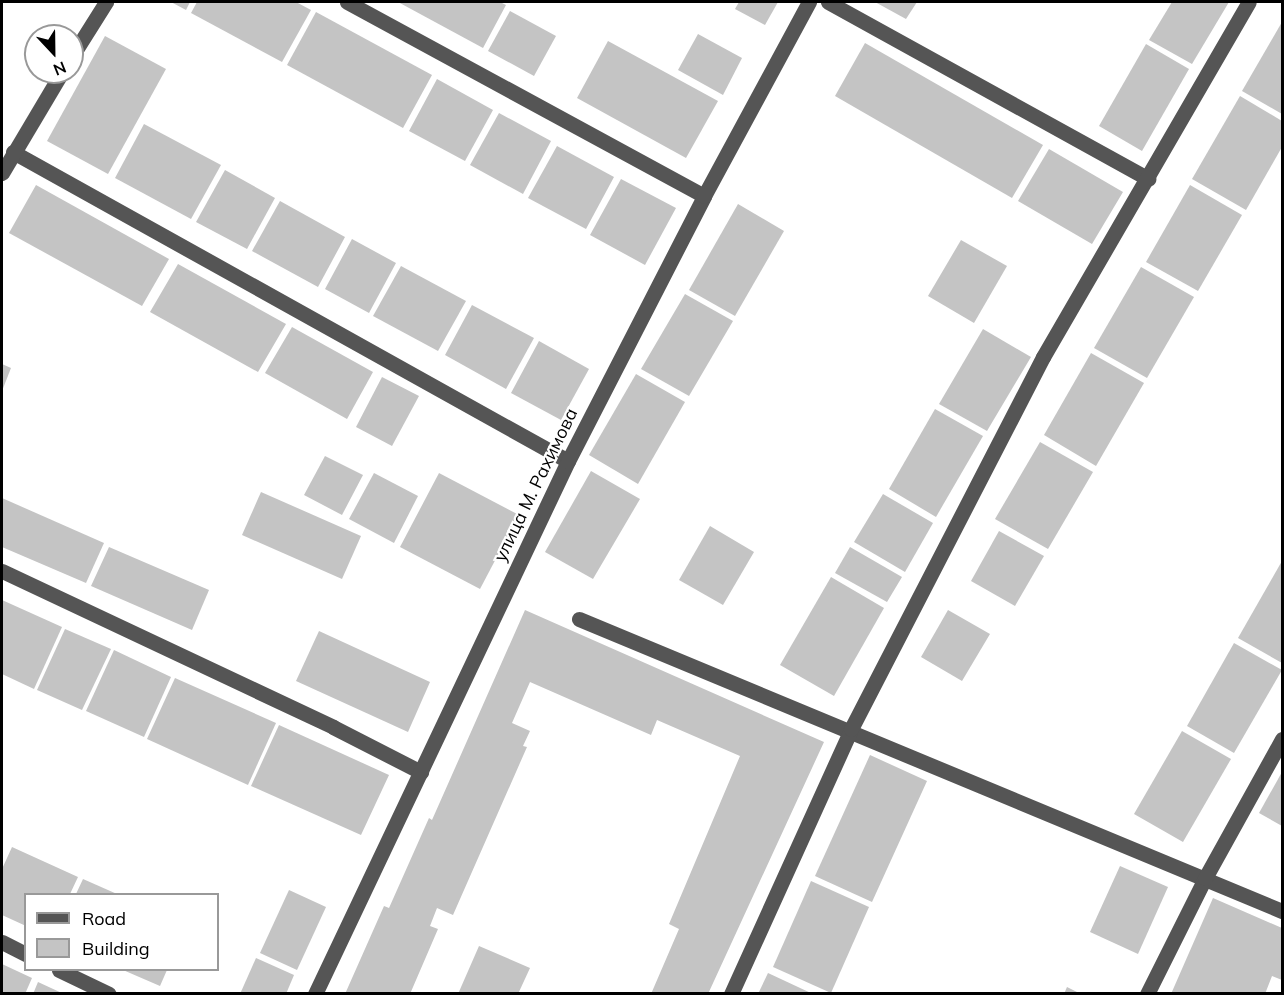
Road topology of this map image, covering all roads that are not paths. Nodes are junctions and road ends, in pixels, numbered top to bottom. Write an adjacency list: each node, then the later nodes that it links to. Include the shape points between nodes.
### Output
1 (106, 2): 6 (street)
2 (347, 2): 11 (street)
3 (809, 2): 11 (street, улица М. Рахимова)
4 (828, 2): 10 (street)
5 (1249, 2): 10 (street)
6 (84, 37)
7 (55, 84): 8 (street)
8 (13, 152): 9 (street); 12 (street)
9 (2, 173)
10 (1148, 179): 15 (street, via 1043,357)
11 (704, 196): 12 (street, улица М. Рахимова)
12 (568, 461): 17 (street, улица М. Рахимова)
13 (2, 571): 17 (street, via 333,726)
14 (579, 619): 15 (street)
15 (851, 729): 18 (street); 25 (street)
16 (1282, 739): 18 (street)
17 (421, 772): 24 (street, улица М. Рахимова)
18 (1205, 878): 19 (street); 26 (street)
19 (1282, 911)
20 (2, 942): 21 (street)
21 (24, 953)
22 (63, 971): 23 (street)
23 (109, 993)
24 (315, 993)
25 (731, 993)
26 (1147, 993)

